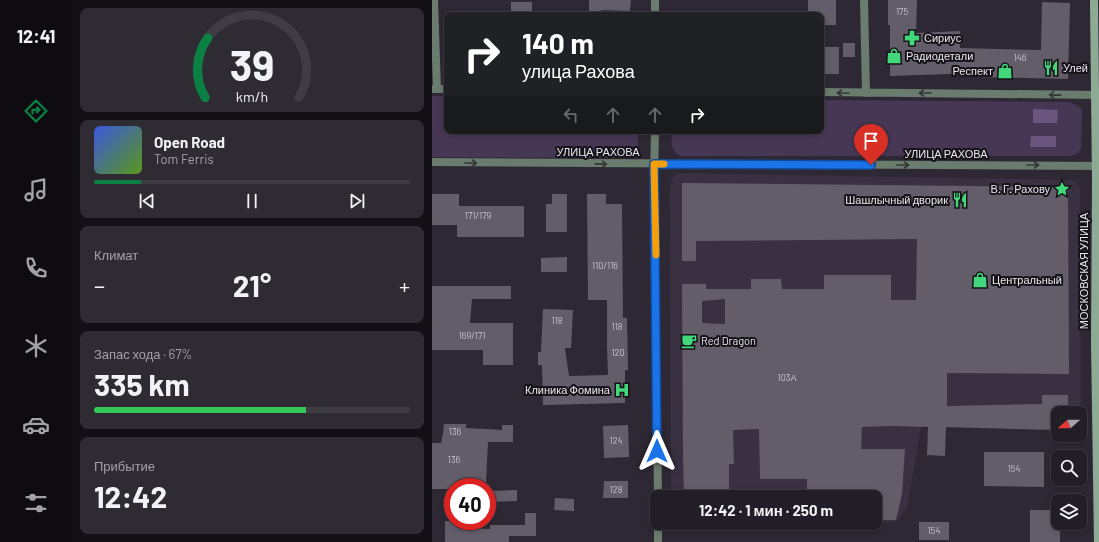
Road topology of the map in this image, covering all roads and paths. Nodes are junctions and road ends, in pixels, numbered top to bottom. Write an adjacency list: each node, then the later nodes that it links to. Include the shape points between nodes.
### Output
1 (434, 0): 6 (street)
2 (656, 0): 5 (street)
3 (864, 0): 8 (street)
4 (1094, 0): 9 (main road, МОСКОВСКАЯ УЛИЦА)
5 (655, 12)
6 (434, 89)
7 (824, 92): 8 (street, one-way to 7)
8 (866, 93): 9 (street, one-way to 8)
9 (1097, 95): 13 (main road, МОСКОВСКАЯ УЛИЦА)
10 (655, 134): 12 (street)
11 (432, 162): 12 (street, УЛИЦА РАХОВА, one-way to 12)
12 (654, 164): 13 (street, УЛИЦА РАХОВА, one-way to 13); 14 (street)
13 (1097, 166): 17 (main road, МОСКОВСКАЯ УЛИЦА, via 1095,343)
14 (658, 490)
15 (658, 530): 16 (street)
16 (658, 542)
17 (1098, 542)

